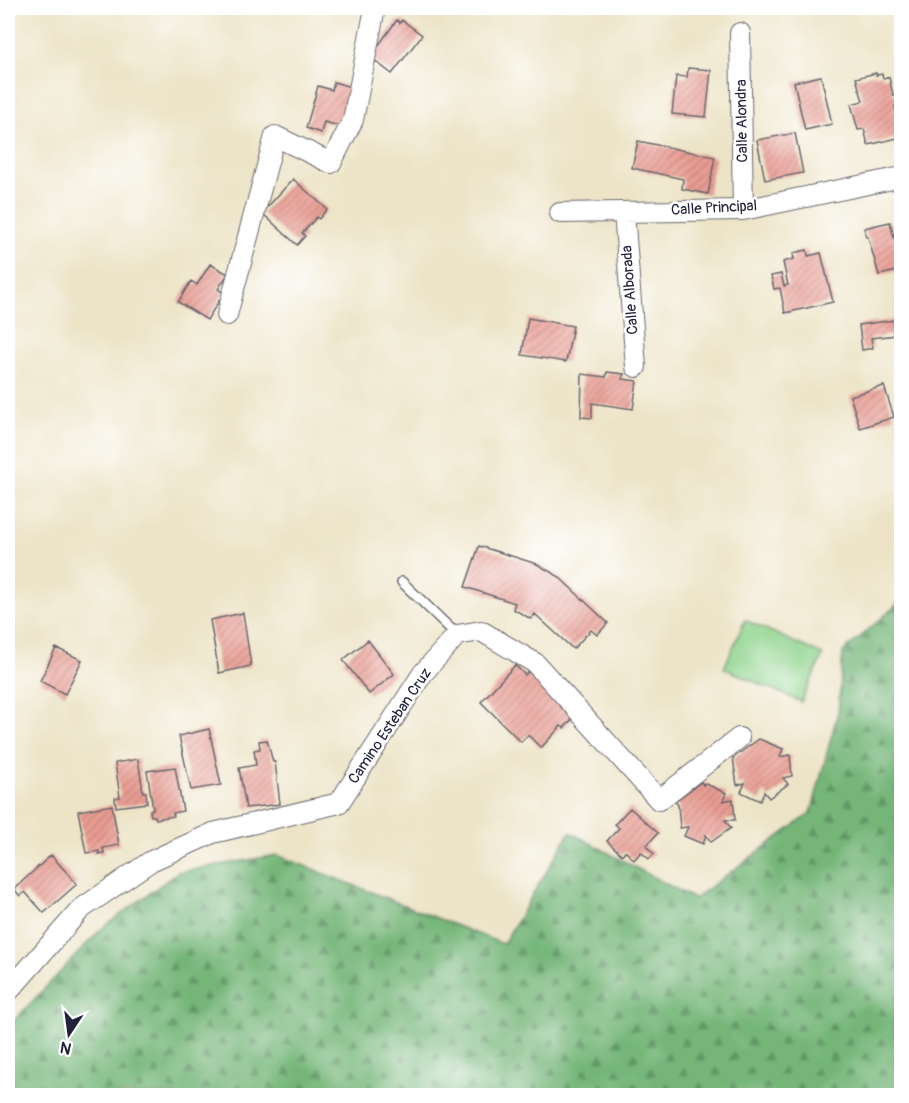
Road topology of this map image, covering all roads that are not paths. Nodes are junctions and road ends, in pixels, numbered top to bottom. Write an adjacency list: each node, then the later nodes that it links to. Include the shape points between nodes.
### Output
1 (375, 8): 7 (street, via 353,120 332,163 275,136)
2 (740, 33): 4 (street, Calle Alondra)
3 (902, 177): 4 (street, Calle Principal)
4 (743, 210): 5 (street, Calle Principal)
5 (624, 212): 6 (street, Calle Principal); 8 (street, Calle Alborada)
6 (560, 213)
7 (227, 315)
8 (636, 367)
9 (402, 582): 10 (lane)
10 (457, 635): 11 (street, via 481,631 535,663 659,800); 12 (street, Camino Esteban Cruz, via 423,673 339,803 213,833 151,861 81,909)
11 (738, 738)
12 (8, 992)

